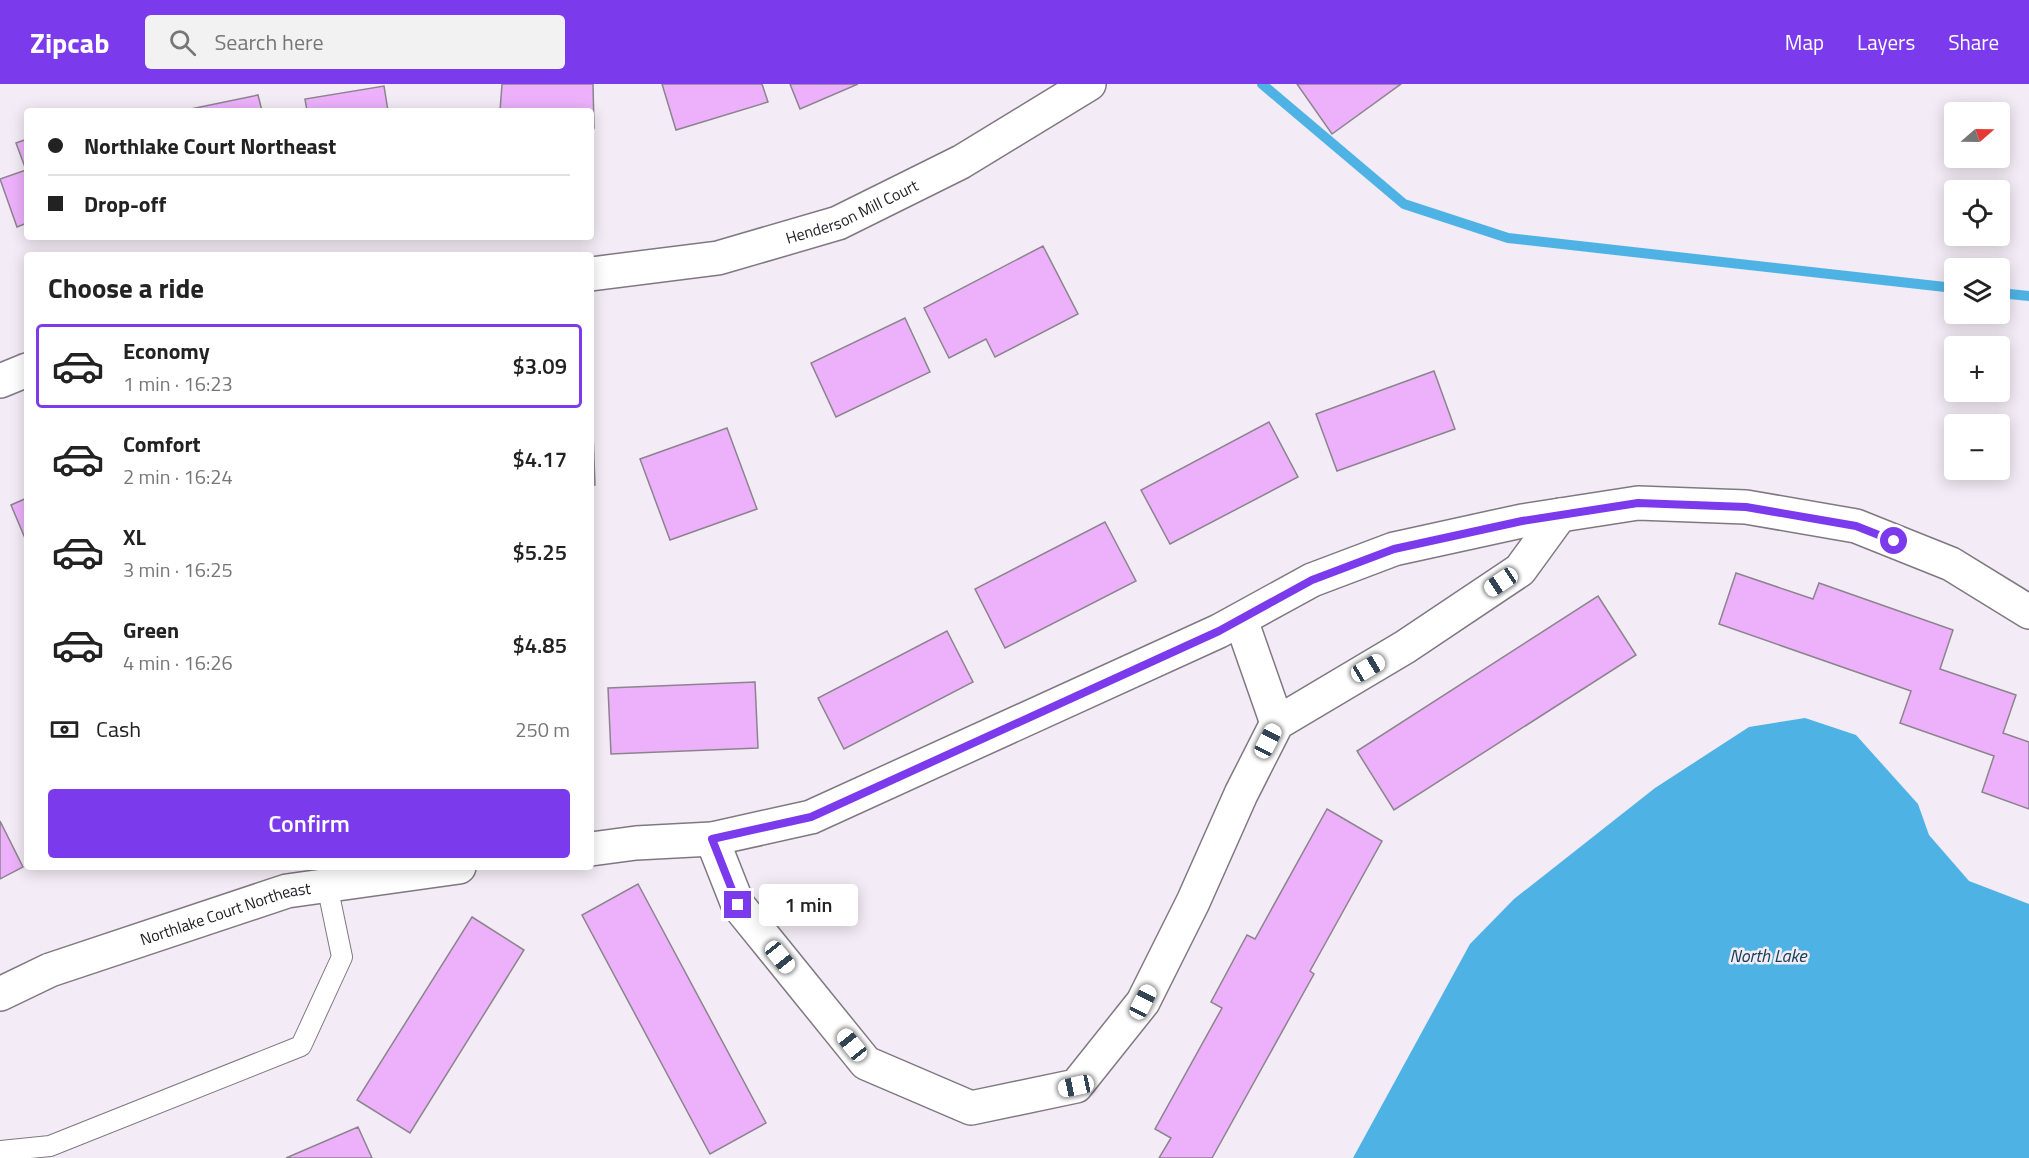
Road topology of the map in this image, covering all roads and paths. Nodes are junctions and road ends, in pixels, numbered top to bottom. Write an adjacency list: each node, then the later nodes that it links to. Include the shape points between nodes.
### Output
1 (1089, 84): 2 (street, Henderson Mill Court, via 961,162 838,223 718,258)
2 (594, 274)
3 (24, 371): 4 (street)
4 (0, 381)
5 (1560, 515): 6 (street, via 1638,503 1746,507 1856,526 1951,564); 7 (street, via 1394,549 1312,580); 8 (street, via 1520,570 1405,646)
6 (2029, 612)
7 (1241, 620): 8 (street); 9 (street, via 811,817)
8 (1277, 723): 9 (street, via 1143,1002 1076,1086 971,1108 866,1063 738,905)
9 (712, 839): 10 (street)
10 (594, 849)
11 (437, 870): 12 (street, Northlake Court Northeast)
12 (327, 885): 13 (street, Northlake Court Northeast, via 287,891 50,970); 14 (lane, via 342,957 301,1046 50,1146)
13 (0, 994)
14 (0, 1151)

